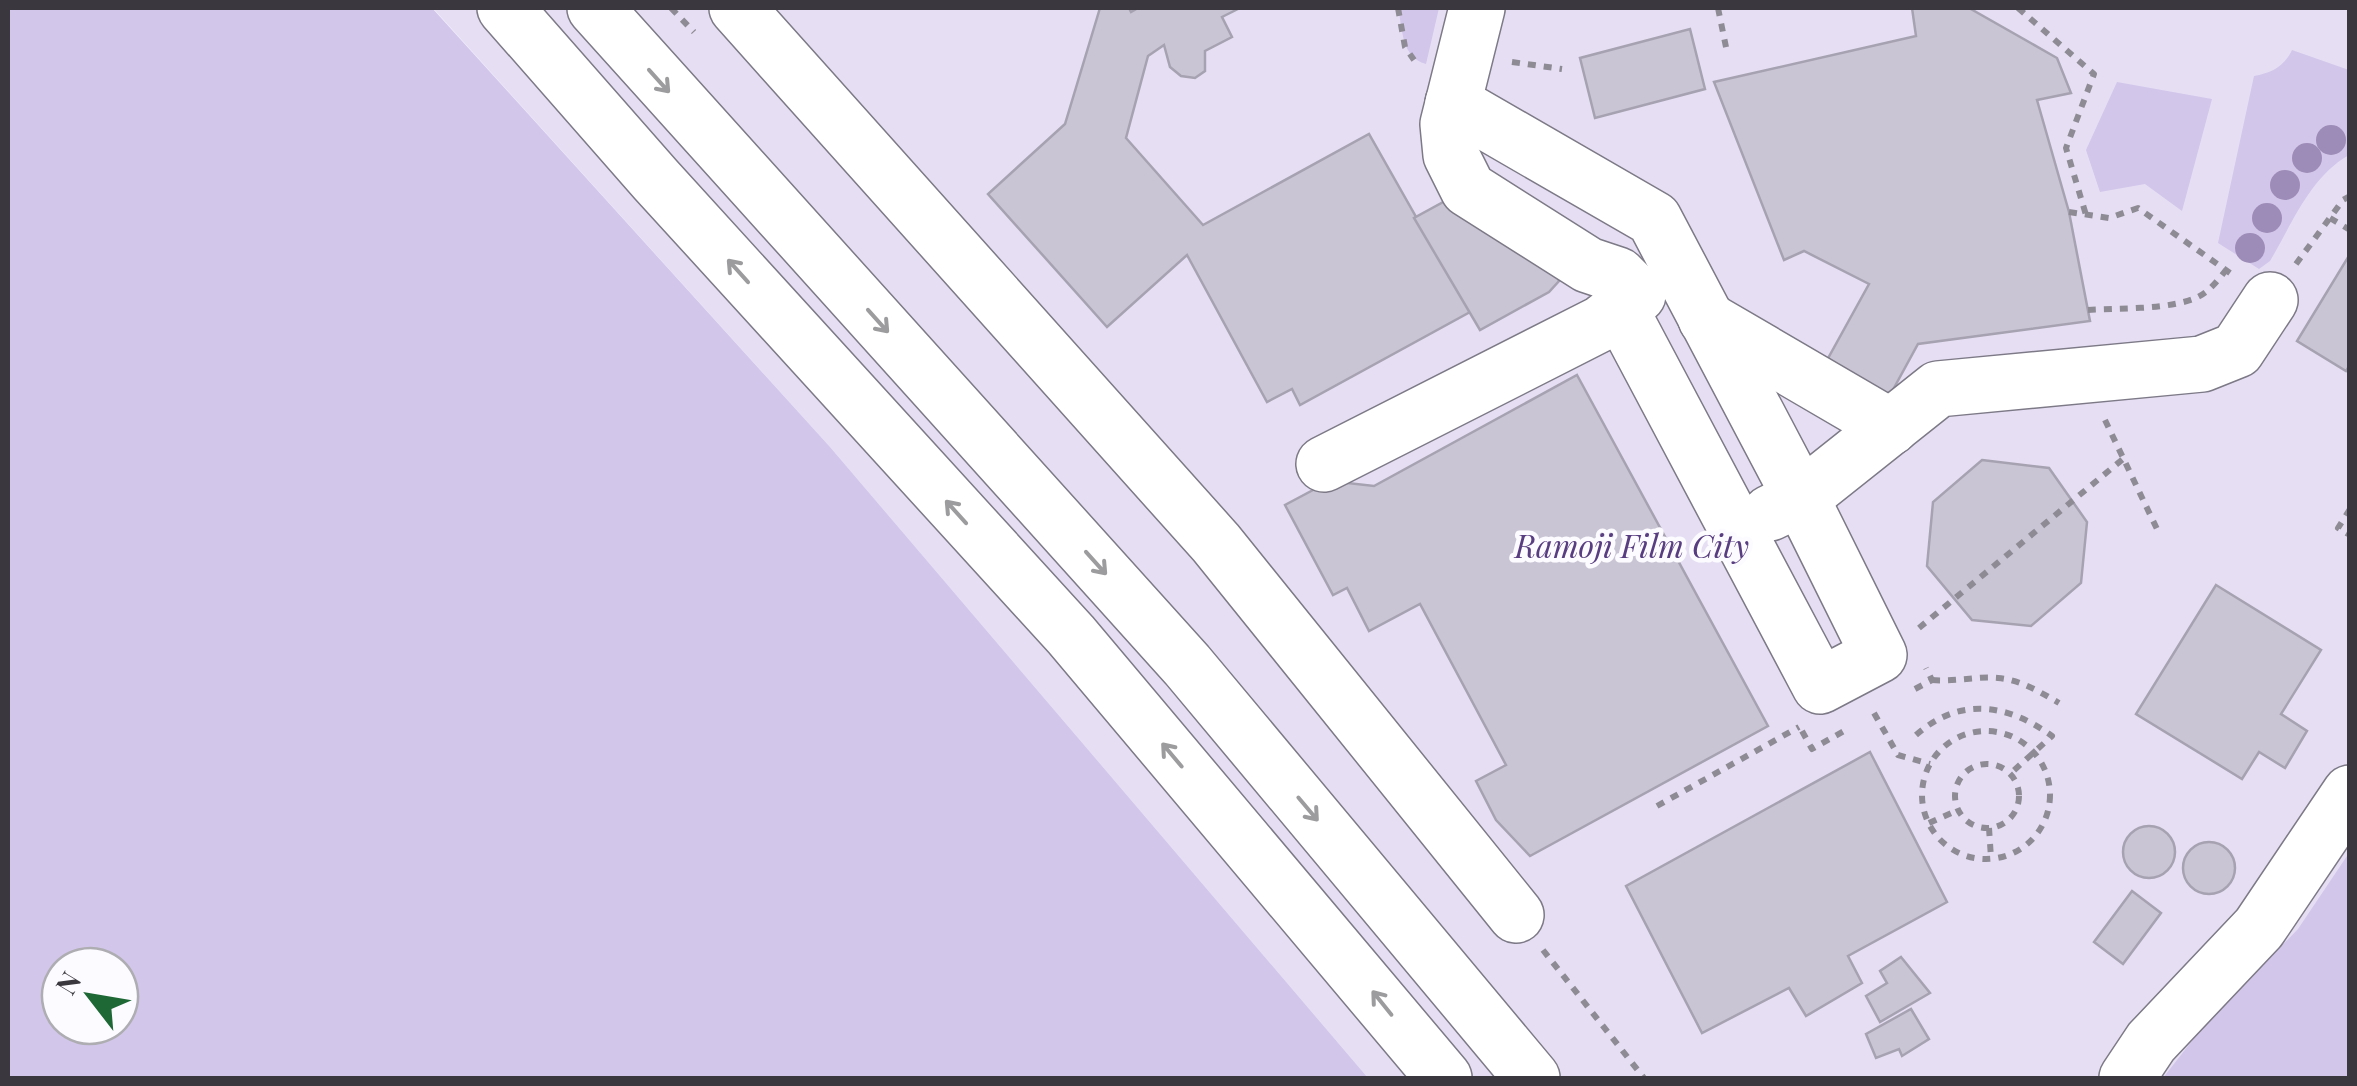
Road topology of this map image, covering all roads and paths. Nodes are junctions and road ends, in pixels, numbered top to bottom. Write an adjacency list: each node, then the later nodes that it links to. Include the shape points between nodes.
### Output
1 (505, 8): 46 (lane, one-way to 1, via 1071,635)
2 (596, 8): 47 (lane, one-way to 47, via 1188,665)
3 (738, 8): 45 (lane, via 1216,544)
4 (1398, 8): 9 (path, via 1405,48)
5 (1477, 8): 10 (lane)
6 (1718, 8): 8 (path)
7 (2018, 8): 13 (path, via 2094,74 2066,148)
8 (1727, 52)
9 (1414, 60)
10 (1454, 104): 18 (lane, via 1451,155 1468,189 1588,264 1618,275 1638,295); 20 (lane, via 1654,218)
11 (2350, 196): 14 (path)
12 (2069, 212): 13 (path)
13 (2086, 215): 16 (path, via 2110,218 2138,208)
14 (2330, 218): 15 (path); 17 (path)
15 (2350, 230)
16 (2226, 270): 17 (path); 19 (path, via 2198,298)
17 (2270, 300): 22 (lane, via 2236,350 2202,364 1938,389)
18 (1620, 308): 24 (lane); 27 (lane)
19 (2088, 310)
20 (1706, 319): 22 (lane); 25 (lane)
21 (2100, 409): 23 (path)
22 (1891, 427): 25 (lane)
23 (2123, 459): 28 (path); 30 (path)
24 (1324, 464)
25 (1801, 498): 27 (lane); 27 (lane, via 1879,655 1820,686)
26 (2350, 509): 29 (path, via 2338,528)
27 (1737, 528)
28 (2157, 529)
29 (2350, 534)
30 (1910, 635)
31 (1932, 680): 32 (path, via 1996,678)
32 (2059, 703)
33 (1874, 713): 37 (path, via 1898,755)
34 (1800, 727): 40 (path)
35 (1916, 734): 36 (path, via 1968,709 1998,709 2028,718 2052,736)
36 (2034, 752): 37 (path, via 2018,739 1978,732 1959,737); 38 (path); 44 (path, via 2046,771 2047,814 2022,848)
37 (1930, 764): 42 (path, via 1922,804)
38 (2011, 774): 41 (path, via 1983,764 1965,773 1955,791); 43 (path, via 2019,804 2006,823)
39 (2350, 792): 49 (lane, via 2260,928 2151,1042)
40 (1658, 806)
41 (1958, 810): 42 (path); 43 (path, via 1974,826)
42 (1928, 822): 44 (path, via 1958,853)
43 (1990, 828): 44 (path)
44 (1991, 858)
45 (1516, 916): 48 (path)
46 (1444, 1078)
47 (1532, 1078)
48 (1644, 1078)
49 (2126, 1078)

